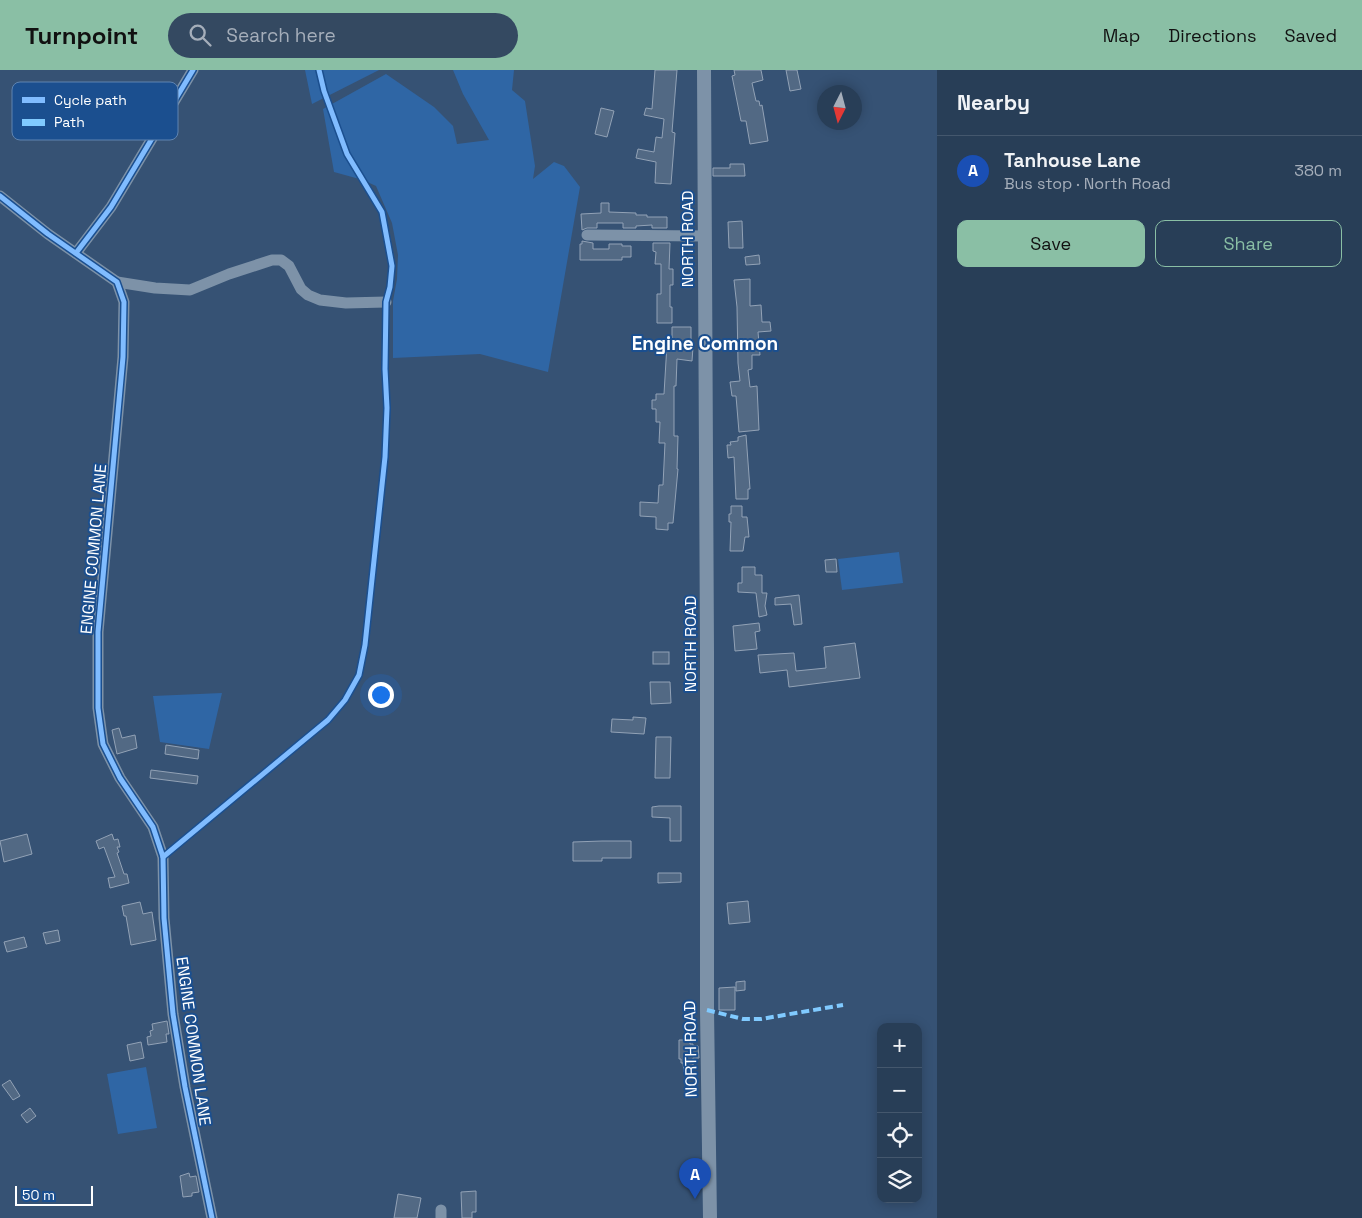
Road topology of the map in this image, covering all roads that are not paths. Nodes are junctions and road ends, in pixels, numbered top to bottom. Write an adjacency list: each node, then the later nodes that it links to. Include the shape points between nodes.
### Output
1 (193, 70): 3 (street)
2 (704, 70): 7 (street, NORTH ROAD)
3 (178, 95)
4 (151, 140): 8 (street, via 110,207)
5 (0, 196): 8 (street)
6 (587, 235): 7 (street)
7 (704, 236): 12 (street, NORTH ROAD, via 706,1010)
8 (76, 253): 9 (street)
9 (117, 282): 10 (street, via 190,290 229,274 281,260 289,266 301,289 320,300); 11 (street, ENGINE COMMON LANE, via 124,302 123,356 98,632 98,708 103,744 120,778 153,827 162,857 173,1014)
10 (386, 302)
11 (212, 1218)
12 (710, 1218)

